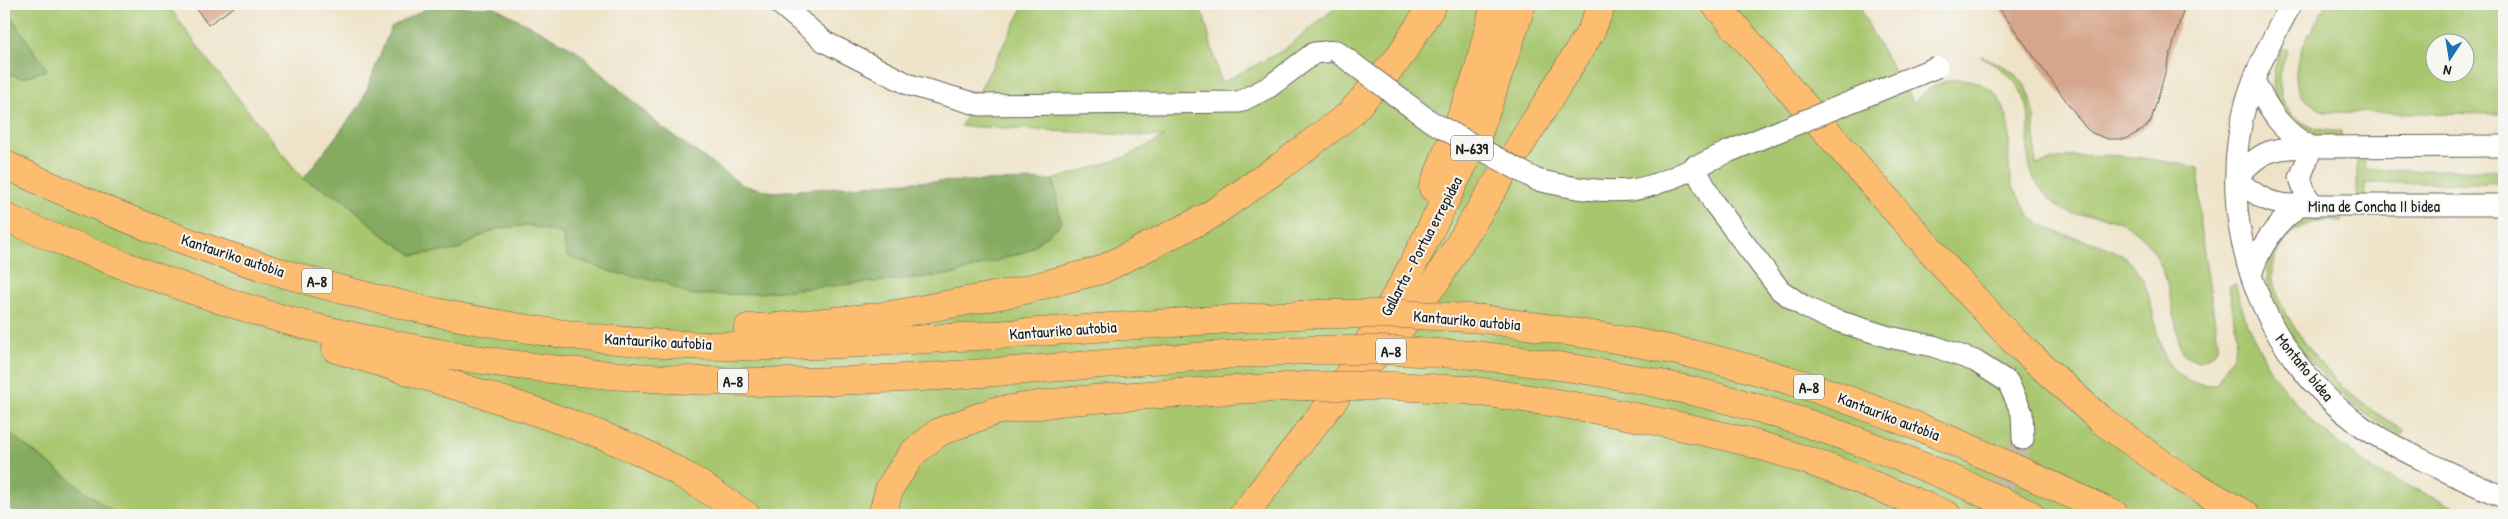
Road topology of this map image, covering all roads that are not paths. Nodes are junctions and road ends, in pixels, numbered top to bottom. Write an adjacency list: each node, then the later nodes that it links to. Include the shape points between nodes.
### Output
1 (780, 4): 15 (street, bridge, via 825,42 884,72 910,85 980,105 1239,102 1269,87 1314,53 1336,51 1430,121 1536,180 1587,191 1632,190 1666,180)
2 (1411, 4): 14 (highway, via 1402,23 1344,104)
3 (1433, 4): 14 (highway, via 1398,59 1350,114)
4 (1495, 4): 23 (highway, via 1477,76 1443,166)
5 (1522, 4): 23 (highway, Gallarta - Portua errepidea / N-639, via 1477,137 1403,284)
6 (1602, 4): 23 (highway, via 1590,33 1436,282 1395,335)
7 (1715, 4): 32 (highway, via 1949,271 2014,340 2101,420 2182,478)
8 (2291, 4): 10 (street, Montaño bidea)
9 (1937, 67): 15 (street, bridge)
10 (2254, 80): 12 (street, via 2281,126); 16 (street, Montaño bidea, via 2240,128)
11 (2504, 146): 12 (street)
12 (2312, 147): 16 (street, via 2286,147 2266,152 2251,161); 17 (street, via 2300,178)
13 (4, 164): 22 (highway, Kantauriko autobia / A-8, via 112,212 231,256 395,302)
14 (1281, 166): 22 (highway, via 1210,216 1100,270 1016,292 885,316 766,328)
15 (1694, 166): 24 (street, via 1713,202 1780,290 1828,318 1889,337 1933,346 1975,361 2008,382 2022,413)
16 (2236, 179): 17 (street, via 2269,202 2284,206); 20 (street, Montaño bidea, via 2241,240)
17 (2308, 205): 18 (street, Mina de Concha II bidea); 20 (street, Mina de Concha II bidea, via 2290,213 2269,235)
18 (2504, 205)
19 (4, 217): 21 (highway, A-8)
20 (2250, 274): 25 (street, Montaño bidea, via 2275,331 2316,386 2338,407 2396,447)
21 (168, 283): 26 (highway, via 217,311 548,415 636,450 687,476); 30 (highway, A-8, bridge, via 352,337 527,367 600,375 788,382 1308,350 1474,355 1646,381 1747,405 1920,465)
22 (489, 322): 31 (highway, Kantauriko autobia / A-8, bridge, via 582,336 668,344 774,346 871,343 1203,319 1320,314 1402,314 1483,319 1673,350 1847,398 2016,468)
23 (1335, 398): 28 (highway, Gallarta - Portua errepidea / N-639)
24 (2024, 439)
25 (2504, 498)
26 (746, 515)
27 (882, 515): 29 (highway, bridge, via 890,487 913,453 939,432 995,411 1069,401 1305,386 1466,390 1638,416 1746,442 1861,480)
28 (1243, 515)
29 (1946, 515)
30 (2031, 515)
31 (2115, 515)
32 (2246, 515)

